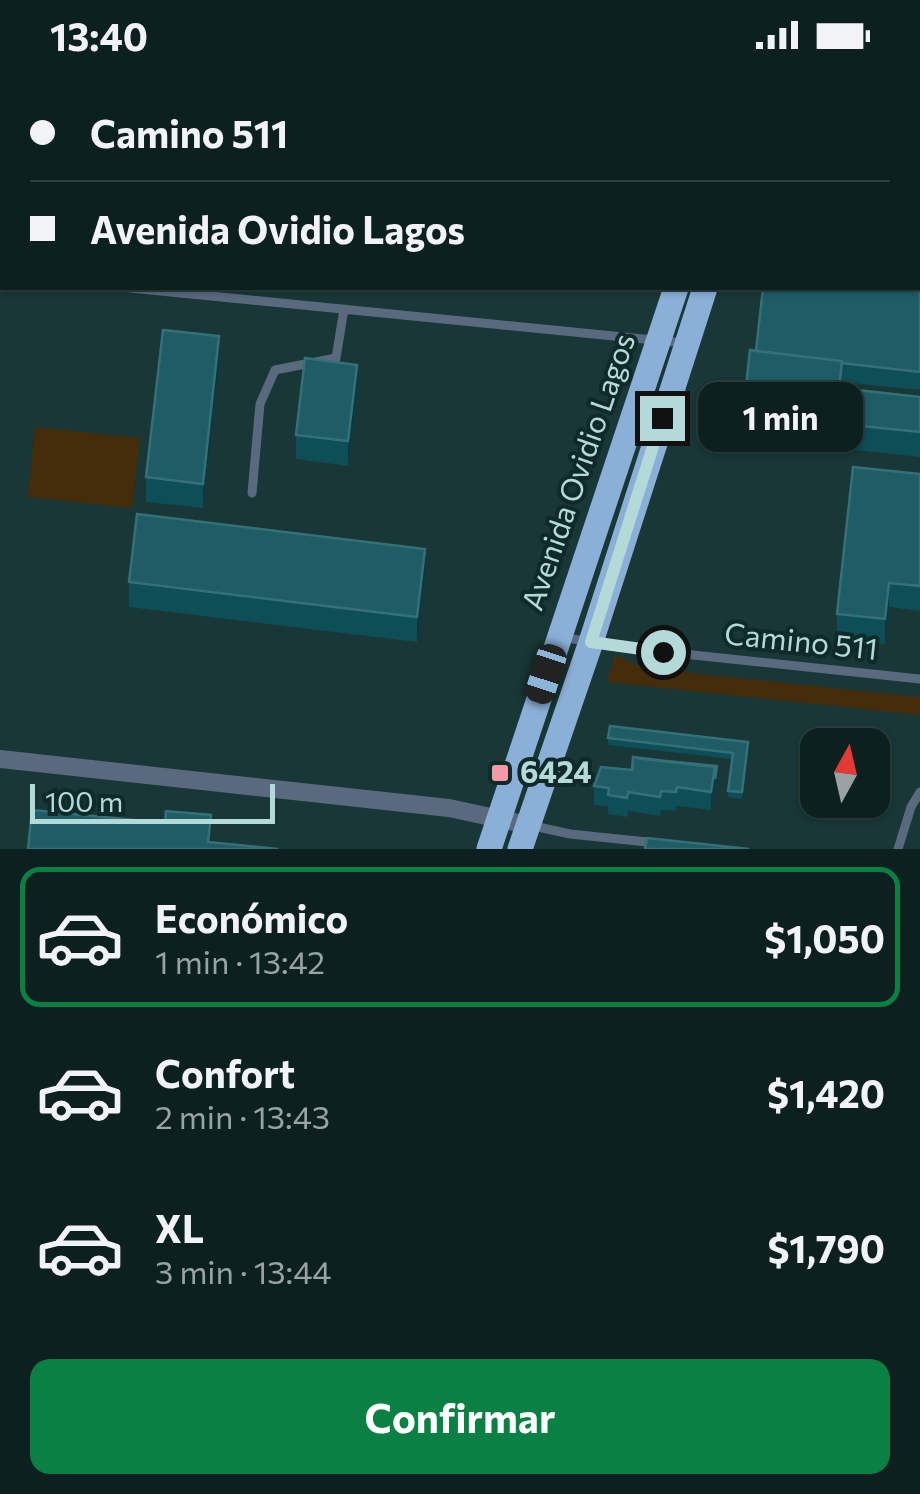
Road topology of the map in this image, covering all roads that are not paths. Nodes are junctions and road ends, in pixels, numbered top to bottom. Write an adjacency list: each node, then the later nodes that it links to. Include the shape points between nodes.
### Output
1 (150, 290): 4 (lane)
2 (675, 290): 5 (main road, Avenida Ovidio Lagos)
3 (704, 290): 6 (main road, Avenida Ovidio Lagos)
4 (344, 309): 5 (lane); 7 (lane, via 336,358 275,370 260,404)
5 (658, 340): 6 (lane); 8 (main road, Avenida Ovidio Lagos)
6 (686, 343): 9 (main road, Avenida Ovidio Lagos)
7 (252, 493)
8 (558, 637): 9 (lane, Camino 511); 13 (main road, Avenida Ovidio Lagos)
9 (591, 642): 10 (lane, Camino 511); 14 (main road, Avenida Ovidio Lagos)
10 (920, 679)
11 (0, 759): 13 (street)
12 (920, 792): 18 (lane)
13 (500, 818): 14 (street); 17 (main road, Avenida Ovidio Lagos)
14 (524, 837): 15 (lane, via 570,834)
15 (614, 844): 16 (lane)
16 (664, 844)
17 (490, 849)
18 (898, 849)

